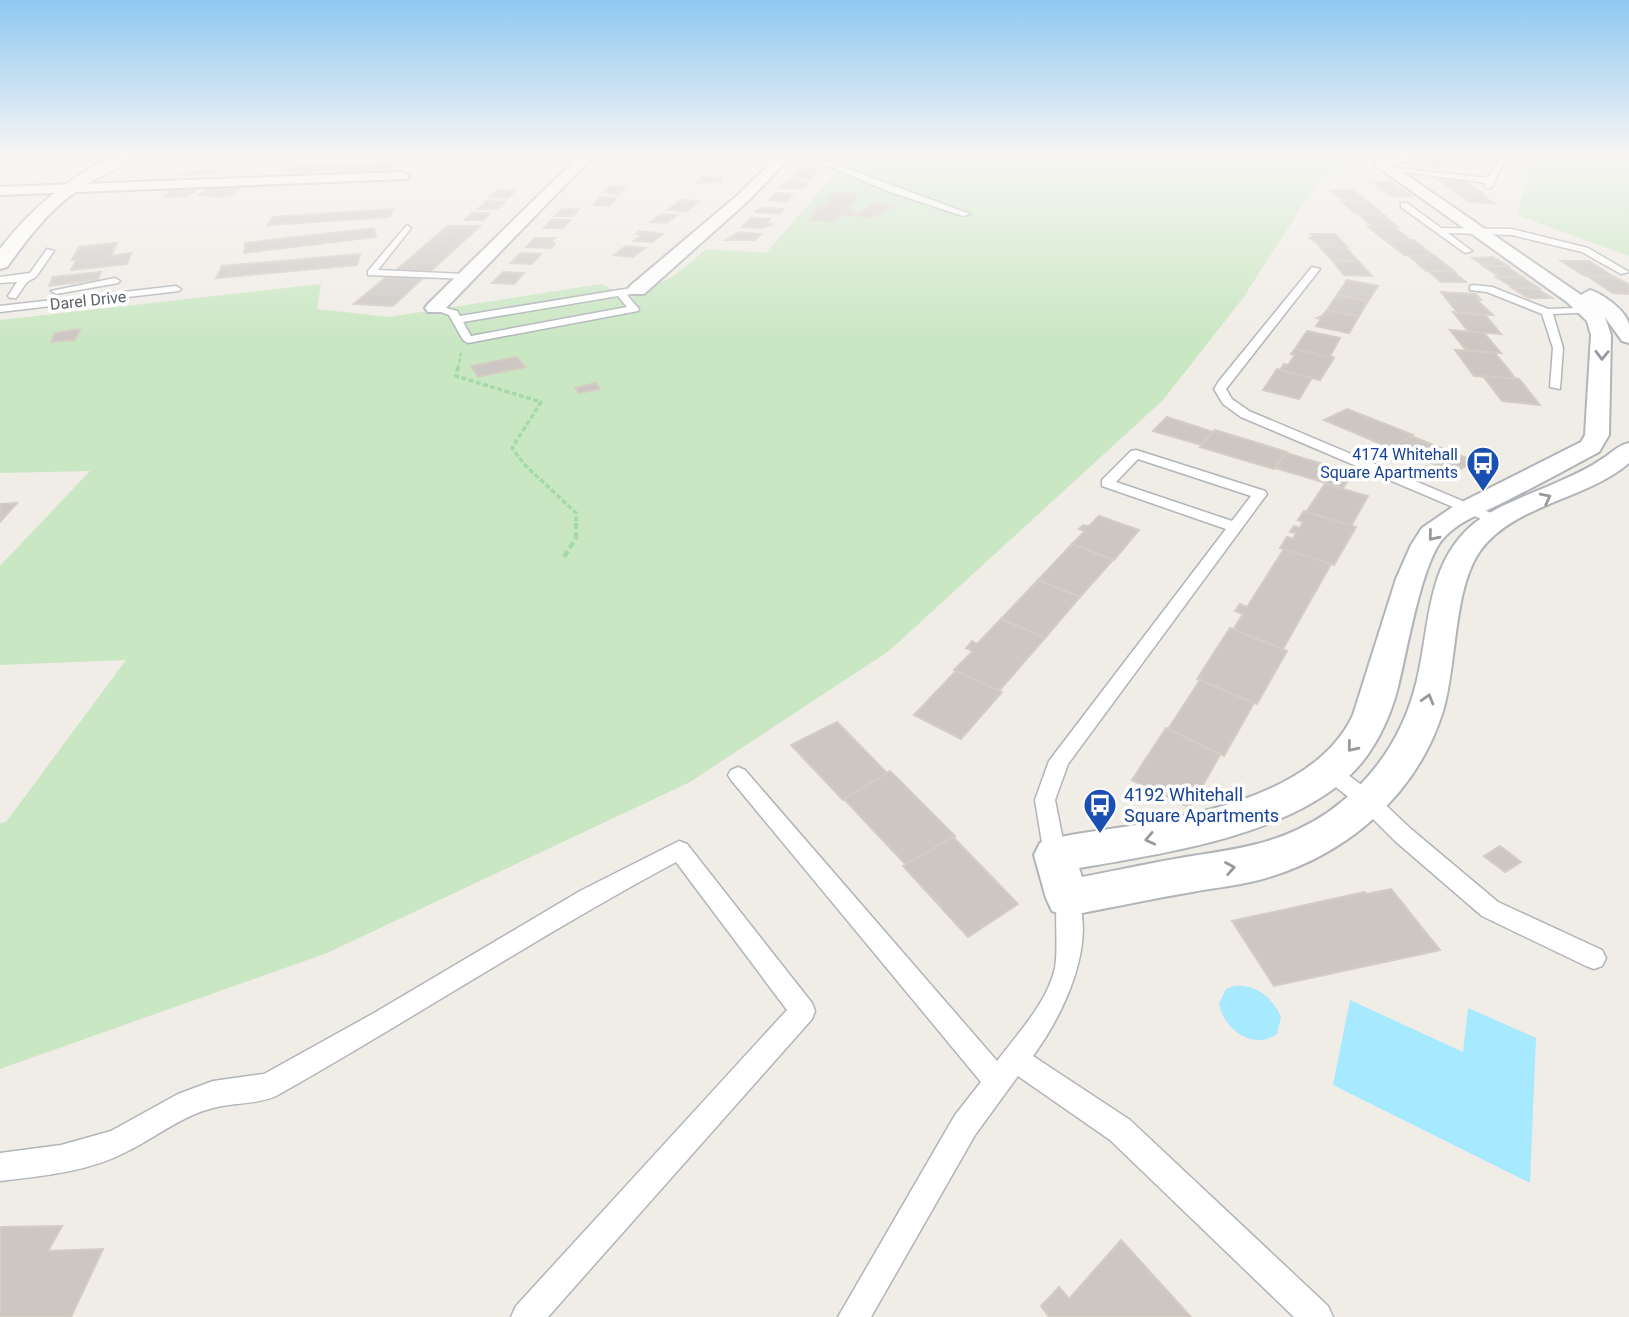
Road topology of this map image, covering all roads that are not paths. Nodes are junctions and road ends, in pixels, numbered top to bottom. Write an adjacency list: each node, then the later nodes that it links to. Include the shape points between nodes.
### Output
1 (37, 215): 10 (street)
2 (524, 215): 13 (street)
3 (723, 215): 19 (street)
4 (1418, 215): 7 (lane)
5 (1453, 215): 8 (street)
6 (407, 228): 13 (lane, via 371,274)
7 (1438, 230): 8 (lane); 8 (lane)
8 (1480, 238): 12 (lane, via 1512,232 1585,250); 25 (street)
9 (50, 251): 14 (lane)
10 (0, 263)
11 (1315, 269): 31 (lane, via 1225,381 1220,389 1227,401 1245,414)
12 (1624, 272)
13 (465, 277): 23 (street)
14 (27, 278): 15 (lane); 21 (lane)
15 (0, 280)
16 (115, 281): 21 (lane)
17 (1473, 288): 26 (lane, via 1489,289)
18 (176, 289): 24 (lane, Darel Drive)
19 (637, 290): 20 (lane)
20 (620, 293): 27 (lane); 27 (lane, via 634,309 468,340)
21 (13, 296): 22 (lane)
22 (0, 298)
23 (435, 308): 27 (lane, via 453,313)
24 (0, 309)
25 (1597, 309): 26 (lane); 28 (street, via 1626,329); 31 (street, one-way to 31, via 1602,345 1597,435 1590,447)
26 (1547, 312): 29 (lane, via 1558,348)
27 (457, 320)
28 (1629, 337)
29 (1556, 387)
30 (1629, 450): 31 (street, one-way to 30, via 1592,475)
31 (1485, 515): 33 (street, one-way to 33, via 1450,520 1430,537 1394,633 1379,693 1359,739); 35 (street, one-way to 31, via 1403,760 1421,726 1452,576)
32 (1234, 527): 32 (lane, via 1260,494 1136,454 1107,483); 36 (lane, via 1059,761 1045,800)
33 (1329, 771): 35 (lane); 36 (street, one-way to 36, via 1291,796 1213,825)
34 (738, 775): 40 (lane)
35 (1368, 801): 37 (street, one-way to 35, via 1264,862 1317,838); 38 (lane, via 1490,909)
36 (1055, 855): 37 (street)
37 (1067, 898): 39 (lane, via 1067,969 1044,1020)
38 (1594, 958)
39 (1015, 1059): 40 (lane); 44 (lane, via 1120,1130)
40 (998, 1082): 43 (lane, via 965,1125)
41 (0, 1167): 42 (lane, via 61,1159 116,1143 178,1107 213,1094 267,1087 588,898 679,850 803,1012)
42 (527, 1317)
43 (854, 1317)
44 (1317, 1317)

